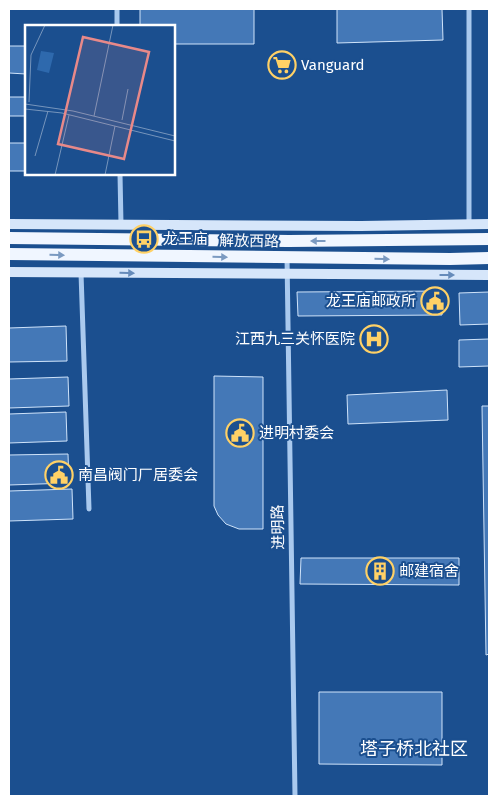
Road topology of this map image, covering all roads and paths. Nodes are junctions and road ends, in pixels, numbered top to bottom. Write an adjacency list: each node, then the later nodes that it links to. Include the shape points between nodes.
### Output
1 (117, 9): 3 (street)
2 (469, 9): 7 (street)
3 (117, 25)
4 (120, 175): 6 (street)
5 (9, 224): 6 (main road)
6 (121, 224): 7 (main road)
7 (469, 224): 8 (main road)
8 (489, 224)
9 (9, 238): 10 (main road, 解放西路, one-way to 9, via 289,241)
10 (489, 238)
11 (9, 254): 12 (main road, 解放西路, one-way to 12)
12 (287, 257): 13 (main road, 解放西路, one-way to 13); 16 (street, 进明路)
13 (489, 258)
14 (9, 272): 15 (main road)
15 (80, 273): 16 (main road, one-way to 16); 18 (street)
16 (287, 275): 17 (main road, one-way to 17); 19 (street, 进明路)
17 (489, 275)
18 (89, 510)
19 (295, 796)

